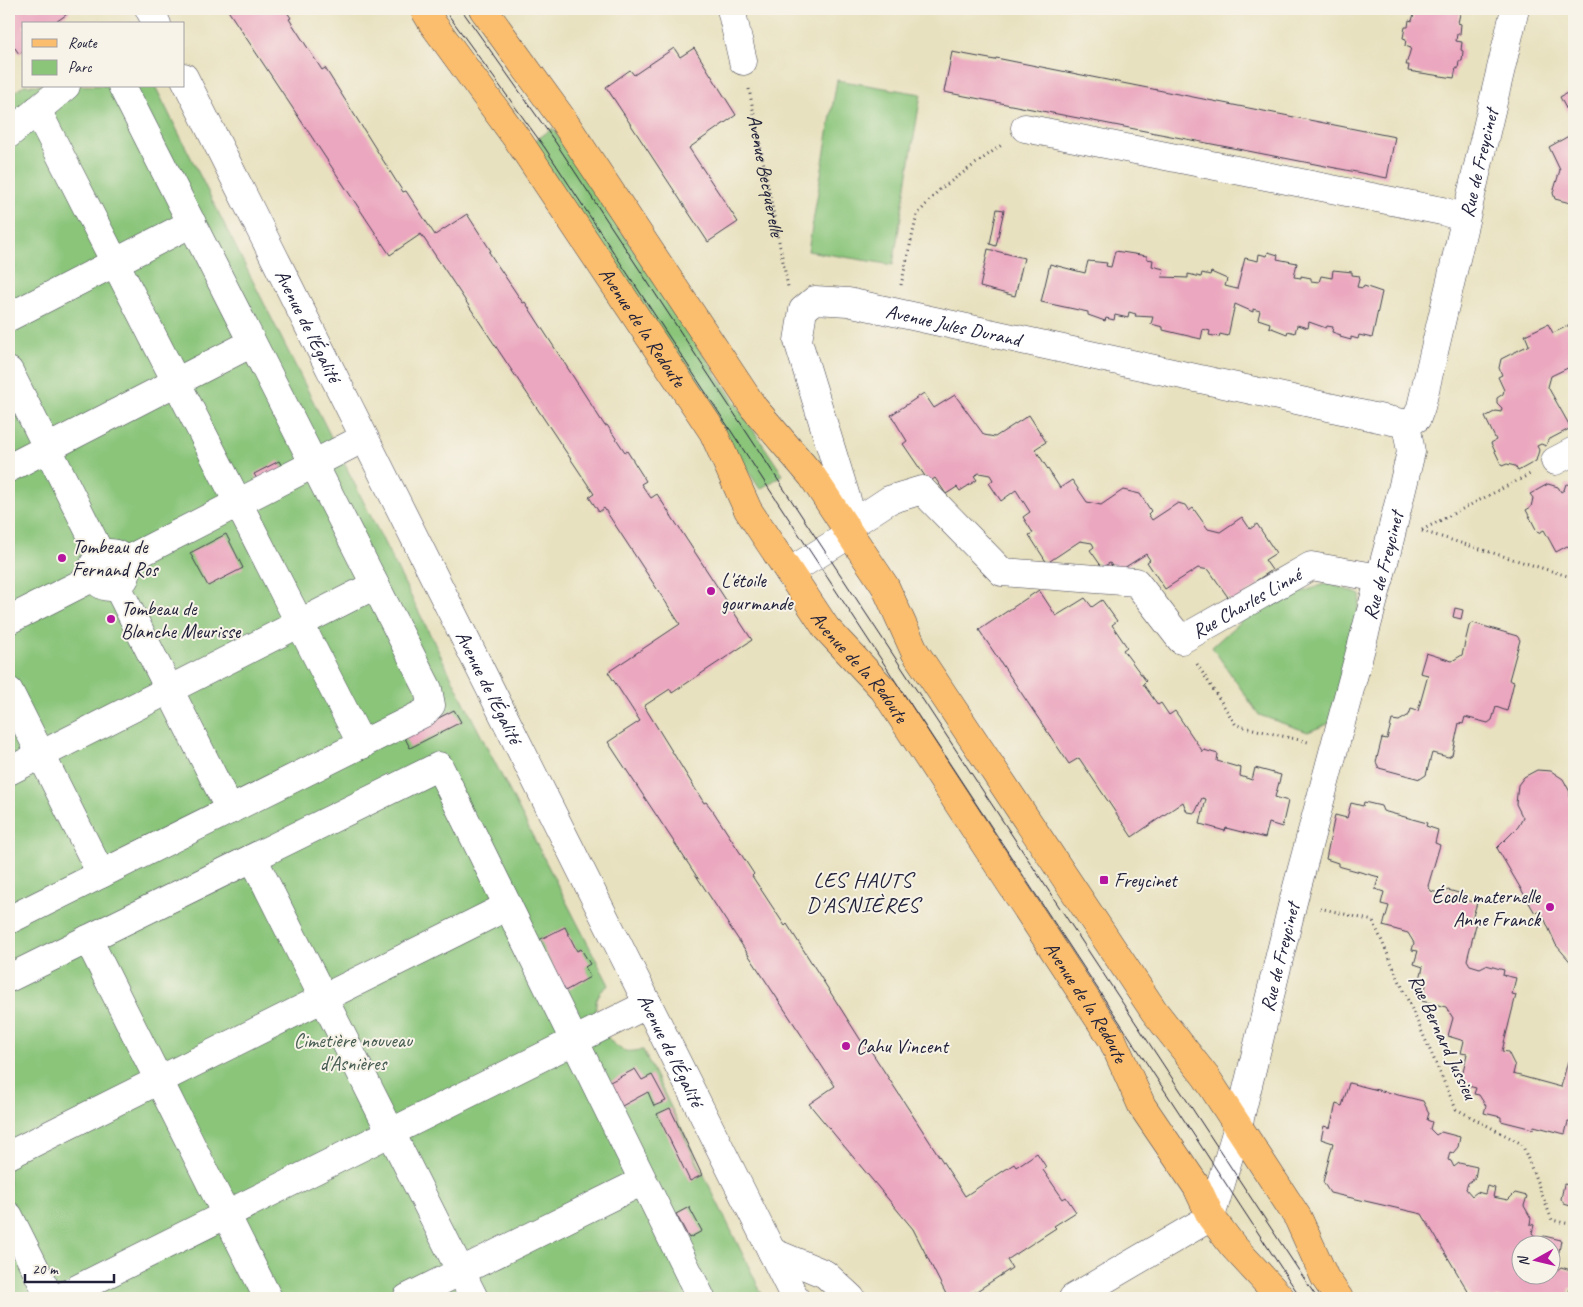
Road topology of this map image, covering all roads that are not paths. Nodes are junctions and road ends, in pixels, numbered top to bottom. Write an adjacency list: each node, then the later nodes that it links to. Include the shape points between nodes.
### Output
1 (150, 9): 6 (street)
2 (424, 9): 29 (main road, Avenue de la Redoute, via 520,143 714,432 742,500)
3 (483, 9): 27 (main road, via 561,117 754,408)
4 (731, 9): 7 (street)
5 (1514, 9): 14 (street, Rue de Freycinet)
6 (156, 22)
7 (743, 60)
8 (185, 79): 22 (street, Avenue de l'Égalité)
9 (64, 88): 11 (street)
10 (123, 88): 15 (street)
11 (37, 110): 13 (street); 16 (street)
12 (1026, 128): 14 (street)
13 (9, 134)
14 (1465, 218): 21 (street, Rue de Freycinet, via 1421,407 1417,418)
15 (192, 224): 16 (street); 18 (street)
16 (115, 262): 17 (street); 20 (street)
17 (9, 317)
18 (252, 343): 20 (street); 24 (street)
19 (9, 372): 23 (street)
20 (176, 382): 23 (street); 26 (street)
21 (1406, 424): 27 (street, Avenue Jules Durand, via 848,302 816,300 803,310 798,341); 30 (street, Rue de Freycinet, via 1411,452)
22 (364, 438): 24 (street); 47 (street, Avenue de l'Égalité)
23 (48, 448): 25 (street); 28 (street)
24 (314, 464): 26 (street); 31 (street)
25 (9, 468)
26 (238, 503): 28 (street); 33 (street)
27 (852, 528): 29 (street); 30 (street, Rue Charles Linné, via 889,500 922,490 1002,572 1136,582 1181,640 1311,566); 50 (main road, via 885,586 915,652 1154,1011 1206,1077)
28 (109, 570): 32 (street); 34 (street)
29 (789, 572): 56 (main road, Avenue de la Redoute, via 826,628 890,698 1112,1039 1142,1106 1197,1188)
30 (1380, 578): 50 (street, Rue de Freycinet, via 1293,902)
31 (375, 585): 33 (street); 36 (street, via 428,690 431,705 424,714)
32 (9, 620)
33 (299, 623): 34 (street); 36 (street)
34 (169, 689): 37 (street); 39 (street)
35 (9, 690): 37 (street)
36 (362, 745): 39 (street)
37 (41, 754): 38 (street); 41 (street)
38 (9, 771)
39 (230, 810): 41 (street)
40 (253, 858): 42 (street, via 439,766); 44 (street); 46 (street)
41 (102, 874): 43 (street)
42 (508, 906): 46 (street); 48 (street)
43 (9, 920)
44 (88, 939): 45 (street); 49 (street)
45 (9, 978)
46 (324, 998): 49 (street); 51 (street)
47 (648, 1004): 48 (street); 57 (street, Avenue de l'Égalité)
48 (574, 1041): 51 (street); 53 (street)
49 (158, 1081): 52 (street); 54 (street)
50 (1238, 1126): 56 (street, Rue de Freycinet); 69 (main road, via 1298,1218 1325,1278)
51 (391, 1132): 54 (street); 58 (street)
52 (9, 1156)
53 (643, 1181): 58 (street); 64 (street)
54 (226, 1215): 60 (street); 61 (street)
55 (9, 1216): 59 (street)
56 (1211, 1217): 67 (street); 68 (main road, Avenue de la Redoute)
57 (772, 1252): 65 (street, Avenue de l'Égalité); 66 (street, via 825,1274)
58 (461, 1272): 62 (street); 63 (street)
59 (50, 1298)
60 (59, 1298)
61 (268, 1298)
62 (407, 1298)
63 (474, 1298)
64 (701, 1298)
65 (795, 1298)
66 (851, 1298)
67 (1074, 1298)
68 (1281, 1298)
69 (1339, 1298)

